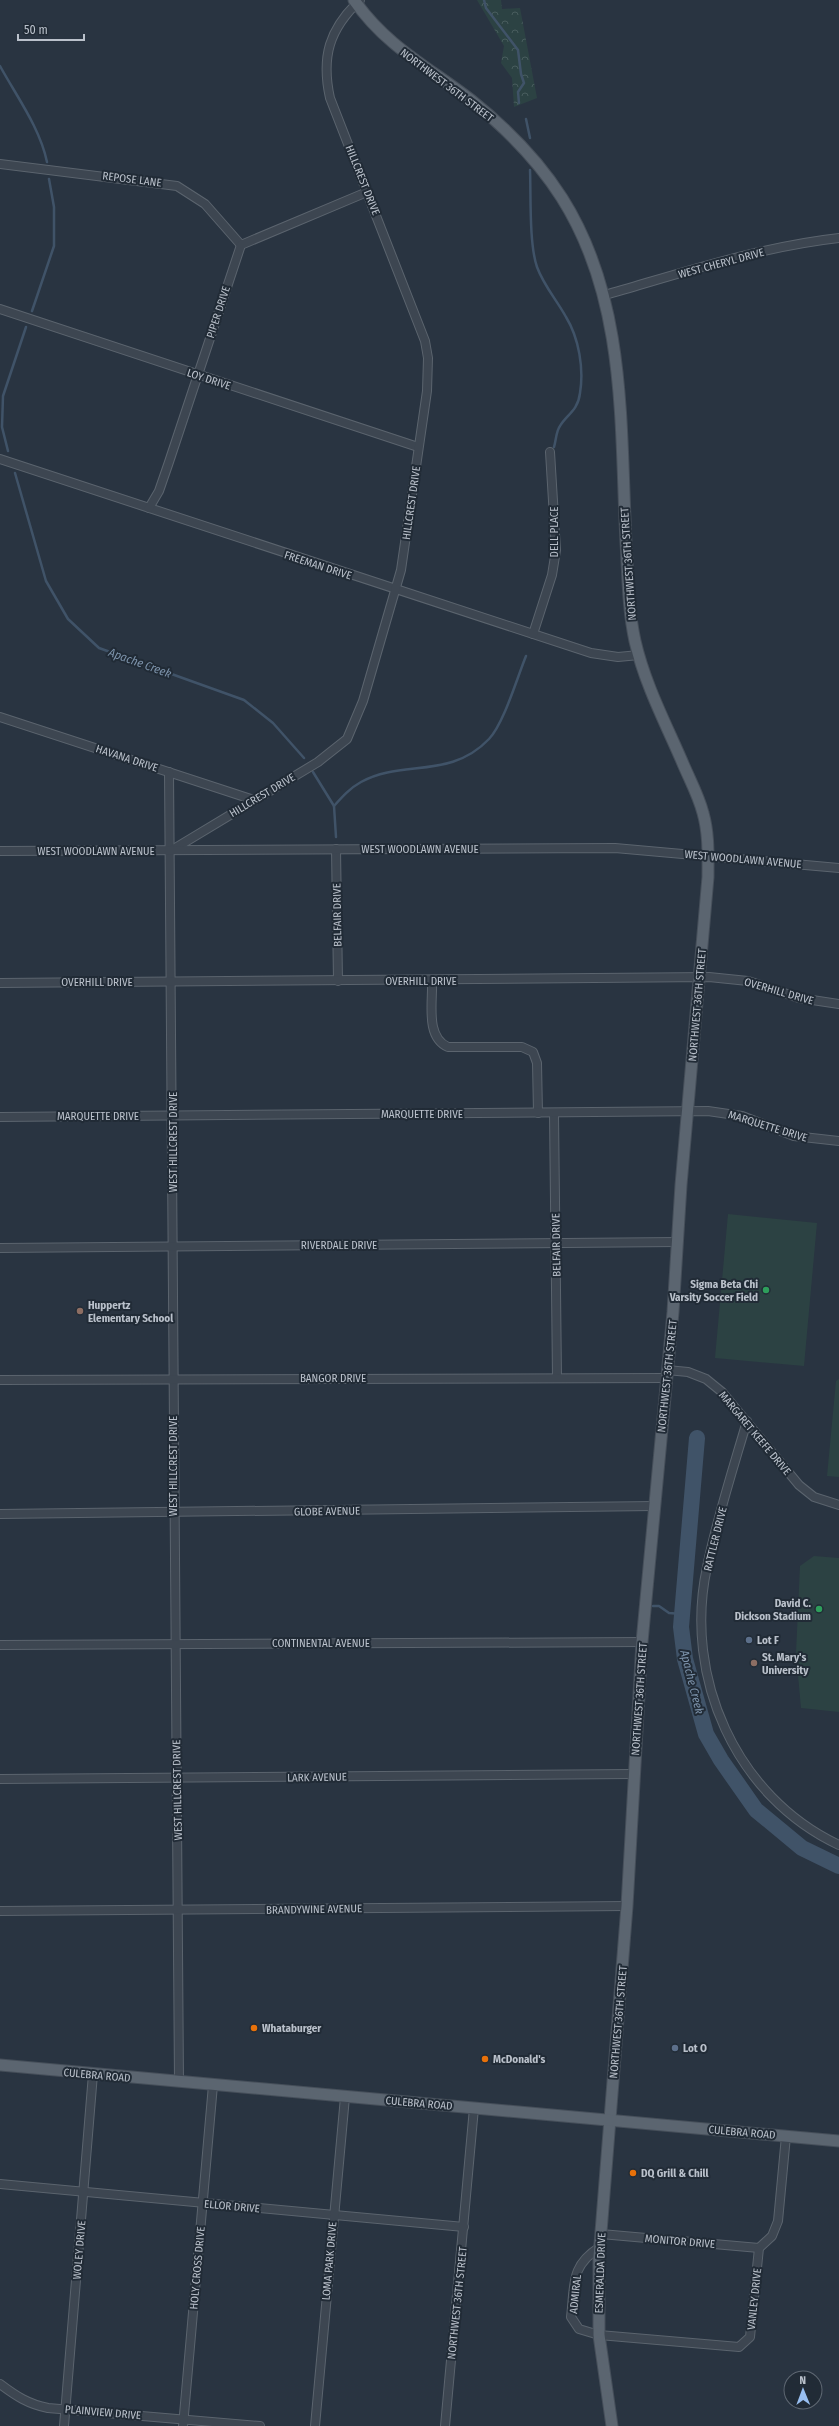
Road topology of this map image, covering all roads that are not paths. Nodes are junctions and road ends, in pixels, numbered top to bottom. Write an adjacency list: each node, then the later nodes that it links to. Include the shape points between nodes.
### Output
1 (357, 1): 3 (street, HILLCREST DRIVE, via 334,34 328,50 325,71 330,98); 6 (main road, NORTHWEST 36TH STREET, via 383,35 510,132 546,174 578,224)
2 (0, 164): 5 (street, REPOSE LANE, via 177,186 205,204)
3 (367, 192): 5 (street); 9 (street, HILLCREST DRIVE, via 427,348 427,391)
4 (839, 238): 6 (street, WEST CHERYL DRIVE, via 804,242 753,253)
5 (240, 245): 8 (street, PIPER DRIVE)
6 (605, 295): 15 (main road, NORTHWEST 36TH STREET, via 616,351 629,596)
7 (0, 309): 8 (street, LOY DRIVE)
8 (197, 375): 9 (street, LOY DRIVE); 12 (street, PIPER DRIVE, via 159,491)
9 (418, 447): 13 (street, HILLCREST DRIVE)
10 (550, 452): 14 (street, DELL PLACE, via 556,550 552,575)
11 (0, 459): 12 (street, FREEMAN DRIVE)
12 (150, 508): 13 (street, FREEMAN DRIVE)
13 (396, 591): 14 (street, FREEMAN DRIVE); 18 (street, HILLCREST DRIVE, via 363,701 347,739 323,758)
14 (533, 634): 15 (street, FREEMAN DRIVE, via 591,653 618,658)
15 (639, 656): 22 (main road, NORTHWEST 36TH STREET, via 700,804 706,826)
16 (0, 717): 17 (street, HAVANA DRIVE)
17 (169, 772): 18 (street, HAVANA DRIVE); 20 (street)
18 (254, 800): 20 (street, HILLCREST DRIVE)
19 (336, 849): 20 (street, WEST WOODLAWN AVENUE); 22 (street, WEST WOODLAWN AVENUE, via 615,848); 25 (street, BELFAIR DRIVE)
20 (172, 850): 21 (street, WEST WOODLAWN AVENUE); 27 (street, WEST HILLCREST DRIVE)
21 (0, 852)
22 (708, 856): 23 (street, WEST WOODLAWN AVENUE); 24 (main road, NORTHWEST 36TH STREET)
23 (839, 868)
24 (699, 977): 26 (street, OVERHILL DRIVE); 29 (street, OVERHILL DRIVE, via 748,981 806,1000); 30 (main road, NORTHWEST 36TH STREET)
25 (338, 981): 26 (street, OVERHILL DRIVE); 27 (street, OVERHILL DRIVE)
26 (432, 981): 31 (street, via 433,1032 443,1045 522,1047 533,1052 537,1063)
27 (171, 982): 28 (street, OVERHILL DRIVE); 33 (street, WEST HILLCREST DRIVE)
28 (0, 983)
29 (839, 1004)
30 (688, 1110): 32 (street, MARQUETTE DRIVE); 35 (street, MARQUETTE DRIVE, via 728,1112 794,1136); 36 (main road, NORTHWEST 36TH STREET)
31 (538, 1113): 32 (street, MARQUETTE DRIVE); 33 (street, MARQUETTE DRIVE)
32 (554, 1113): 37 (street, BELFAIR DRIVE)
33 (173, 1115): 34 (street, MARQUETTE DRIVE); 38 (street, WEST HILLCREST DRIVE)
34 (0, 1116)
35 (839, 1142)
36 (678, 1242): 37 (street, RIVERDALE DRIVE); 40 (main road, NORTHWEST 36TH STREET)
37 (556, 1245): 38 (street, RIVERDALE DRIVE); 41 (street, BELFAIR DRIVE)
38 (172, 1246): 39 (street, RIVERDALE DRIVE); 42 (street, WEST HILLCREST DRIVE)
39 (0, 1248)
40 (667, 1374): 41 (street, BANGOR DRIVE); 44 (street, MARGARET KEEFE DRIVE, via 688,1372 706,1379 722,1392); 46 (main road, NORTHWEST 36TH STREET)
41 (557, 1378): 42 (street, BANGOR DRIVE)
42 (173, 1379): 43 (street, BANGOR DRIVE); 47 (street, WEST HILLCREST DRIVE)
43 (0, 1380)
44 (747, 1421): 45 (street, MARGARET KEEFE DRIVE, via 799,1485 814,1497); 55 (street, RATTLER DRIVE, via 706,1568 701,1621 704,1659 710,1689 725,1730 748,1770 772,1798 797,1821)
45 (839, 1505)
46 (655, 1506): 47 (street, GLOBE AVENUE); 49 (main road, NORTHWEST 36TH STREET)
47 (174, 1513): 48 (street, GLOBE AVENUE); 50 (street, WEST HILLCREST DRIVE)
48 (0, 1514)
49 (642, 1642): 50 (street, CONTINENTAL AVENUE); 52 (main road, NORTHWEST 36TH STREET)
50 (175, 1644): 51 (street, CONTINENTAL AVENUE); 53 (street, WEST HILLCREST DRIVE)
51 (0, 1645)
52 (633, 1774): 53 (street, LARK AVENUE); 56 (main road, NORTHWEST 36TH STREET)
53 (176, 1778): 54 (street, LARK AVENUE); 57 (street, WEST HILLCREST DRIVE)
54 (0, 1779)
55 (839, 1845)
56 (627, 1906): 57 (street, BRANDYWINE AVENUE); 65 (main road, NORTHWEST 36TH STREET)
57 (179, 1910): 58 (street, BRANDYWINE AVENUE); 61 (street, WEST HILLCREST DRIVE)
58 (0, 1911)
59 (0, 2066): 60 (main road, CULEBRA ROAD)
60 (93, 2074): 61 (main road, CULEBRA ROAD); 69 (street, WOLEY DRIVE)
61 (179, 2082): 62 (main road, CULEBRA ROAD)
62 (213, 2085): 63 (main road, CULEBRA ROAD); 70 (street, HOLY CROSS DRIVE)
63 (345, 2097): 64 (main road, CULEBRA ROAD); 71 (street, LOMA PARK DRIVE)
64 (474, 2108): 65 (main road, CULEBRA ROAD); 72 (street, NORTHWEST 36TH STREET)
65 (610, 2120): 66 (main road, CULEBRA ROAD); 73 (main road, ESMERALDA DRIVE)
66 (786, 2136): 67 (main road, CULEBRA ROAD); 75 (street, via 778,2221 772,2236)
67 (839, 2140)
68 (0, 2184): 69 (street, ELLOR DRIVE)
69 (84, 2192): 70 (street, ELLOR DRIVE); 78 (street, WOLEY DRIVE)
70 (203, 2203): 71 (street, ELLOR DRIVE); 79 (street, HOLY CROSS DRIVE)
71 (333, 2214): 72 (street, ELLOR DRIVE); 82 (street, LOMA PARK DRIVE)
72 (464, 2227): 83 (street, NORTHWEST 36TH STREET)
73 (601, 2234): 74 (main road, ESMERALDA DRIVE); 75 (street, MONITOR DRIVE)
74 (600, 2246): 76 (main road, ESMERALDA DRIVE); 76 (street, ADMIRAL, via 585,2256 578,2267 571,2316 579,2329)
75 (759, 2248): 76 (street, VANLEY DRIVE, via 750,2337 739,2347)
76 (599, 2336): 84 (main road, ESMERALDA DRIVE)
77 (0, 2384): 78 (street, PLAINVIEW DRIVE, via 18,2398 32,2404)
78 (65, 2409): 79 (street, PLAINVIEW DRIVE); 80 (street, WOLEY DRIVE)
79 (184, 2422): 81 (street, PLAINVIEW DRIVE)
80 (64, 2426)
81 (260, 2426)
82 (315, 2426)
83 (445, 2426)
84 (612, 2426)

